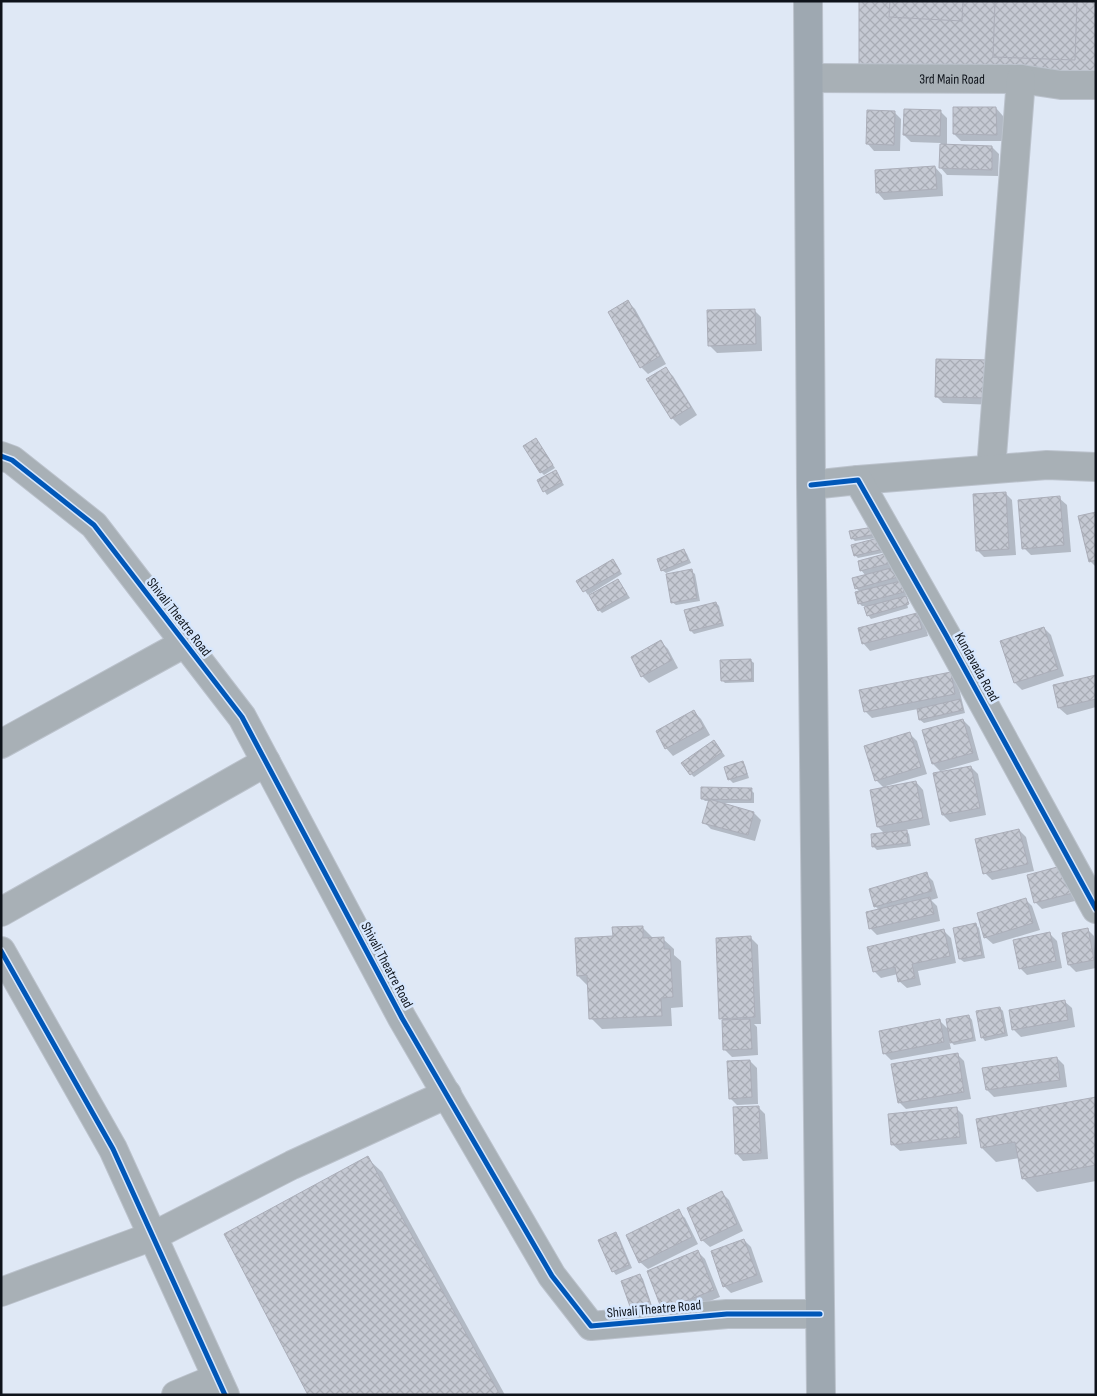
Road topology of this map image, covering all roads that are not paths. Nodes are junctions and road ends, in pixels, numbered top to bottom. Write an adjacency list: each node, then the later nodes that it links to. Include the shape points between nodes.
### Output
1 (808, 1): 2 (main road)
2 (810, 78): 3 (street, 3rd Main Road); 9 (main road)
3 (1021, 79): 4 (street, 3rd Main Road, via 1061,85); 7 (street)
4 (1096, 85)
5 (1, 456): 10 (street, Shivali Theatre Road, via 12,460 94,525)
6 (1096, 467): 7 (street, via 1047,465)
7 (992, 469): 8 (street)
8 (858, 480): 9 (street); 13 (street, Kundavada Road)
9 (811, 485): 19 (main road)
10 (185, 643): 11 (street); 12 (street, Shivali Theatre Road, via 242,717)
11 (1, 744)
12 (266, 762): 14 (street); 16 (street, Shivali Theatre Road, via 402,1018)
13 (1096, 909)
14 (1, 912)
15 (1, 951): 17 (street, via 113,1149)
16 (447, 1094): 17 (street, via 292,1165); 19 (street, Shivali Theatre Road, via 552,1276 590,1326 727,1314)
17 (153, 1236): 18 (street); 20 (street)
18 (1, 1292)
19 (820, 1314): 22 (main road)
20 (221, 1386): 21 (street)
21 (176, 1395)
22 (821, 1395)

